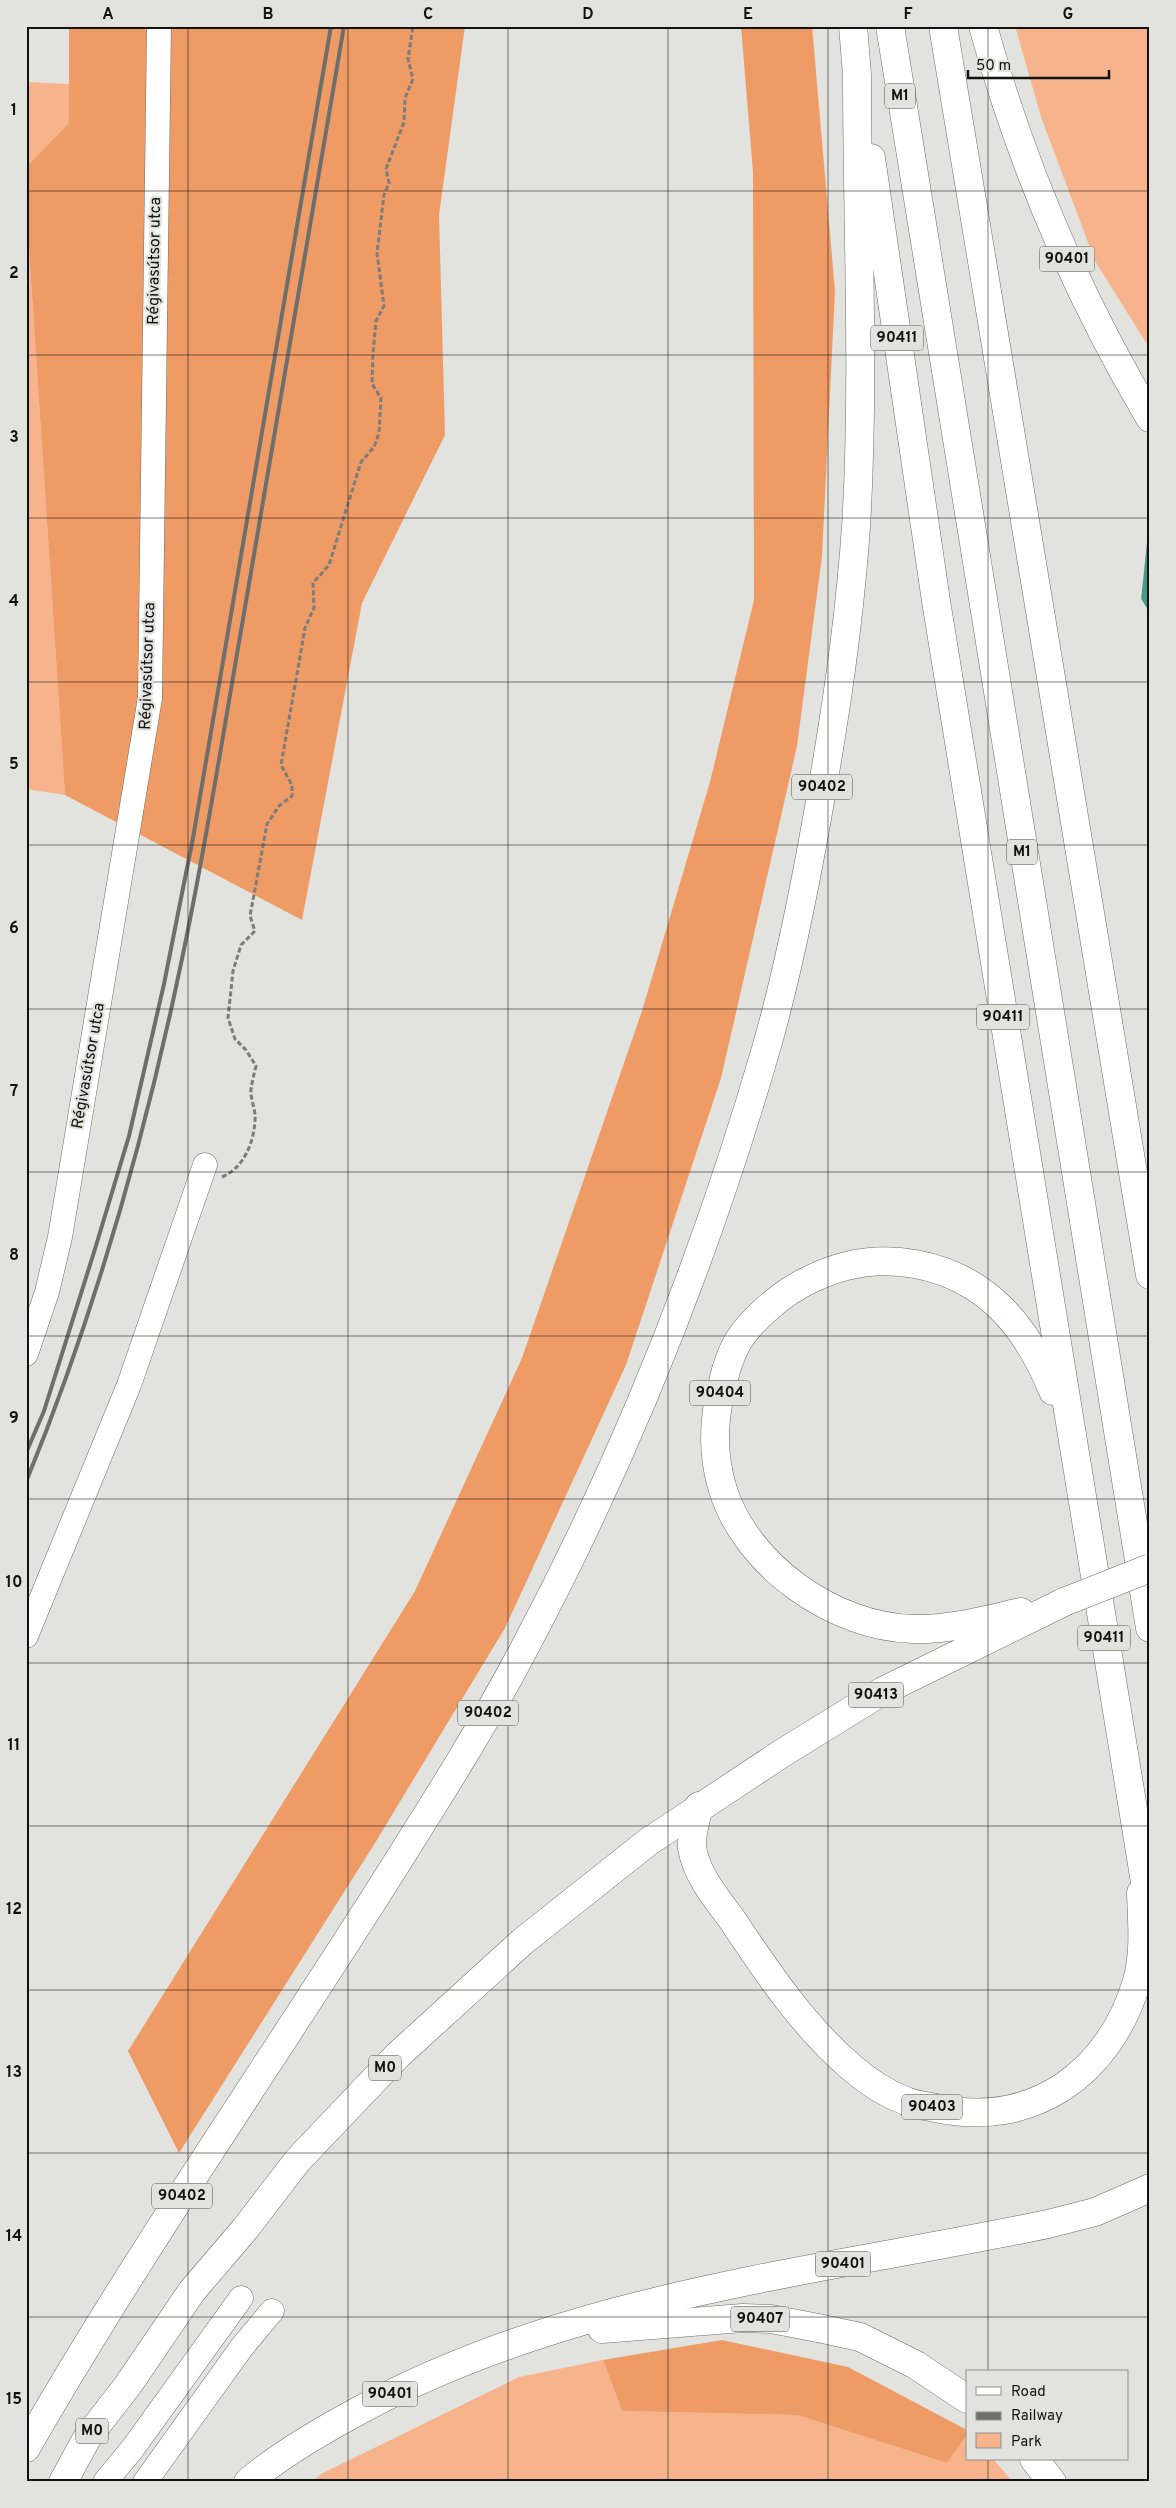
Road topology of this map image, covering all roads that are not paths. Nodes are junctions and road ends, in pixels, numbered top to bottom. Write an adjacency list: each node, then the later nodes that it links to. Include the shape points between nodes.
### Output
1 (159, 26): 10 (street, Régivasútsor utca, via 150,698 60,1237 47,1292)
2 (853, 26): 6 (highway)
3 (890, 26): 14 (highway, M1)
4 (943, 26): 9 (highway)
5 (983, 26): 7 (highway, 90401, via 1001,92 1037,190 1085,299 1119,367)
6 (857, 75): 11 (highway, 90411, via 936,601); 25 (highway, 90402, via 861,415 856,533 837,703 807,878 767,1046 711,1221 655,1372 613,1469 524,1650 448,1782 87,2341)
7 (1150, 418)
8 (202, 1176): 15 (street, via 129,1384)
9 (1150, 1275)
10 (26, 1354)
11 (1070, 1432): 13 (highway, 90404, via 1031,1344 987,1295 961,1277 898,1260 865,1261 829,1270 794,1287 764,1312 738,1342 728,1366 717,1405 715,1437 717,1465 724,1492 753,1545 794,1585 832,1608 882,1626 911,1630 944,1628); 17 (highway, 90411)
12 (1150, 1568): 13 (highway, 90413, bridge)
13 (1064, 1602): 16 (highway, 90413, via 883,1691)
14 (1150, 1628)
15 (26, 1636)
16 (699, 1806): 17 (highway, 90403, via 692,1847 701,1875 758,1957 831,2048 880,2088 907,2102 973,2113 1013,2109 1039,2101 1089,2068 1108,2045 1121,2023 1137,1980 1143,1941); 23 (highway, M0, via 641,1847 522,1942 371,2082 298,2160 192,2291)
17 (1138, 1844): 18 (highway, 90411)
18 (1150, 1913)
19 (1149, 2189): 22 (highway, 90401, via 1095,2212 1048,2224 685,2294)
20 (241, 2298): 29 (street)
21 (272, 2311): 30 (street, via 242,2347)
22 (536, 2335): 24 (highway, 90407, via 743,2318 771,2319 860,2337 916,2365); 31 (highway, 90401, via 433,2374 372,2403 316,2434)
23 (128, 2385): 27 (highway, M0, via 87,2438); 28 (highway, M0)
24 (966, 2398)
25 (26, 2448)
26 (1035, 2460): 32 (highway)
27 (63, 2482)
28 (83, 2482)
29 (105, 2482)
30 (145, 2482)
31 (248, 2482)
32 (1052, 2482)

